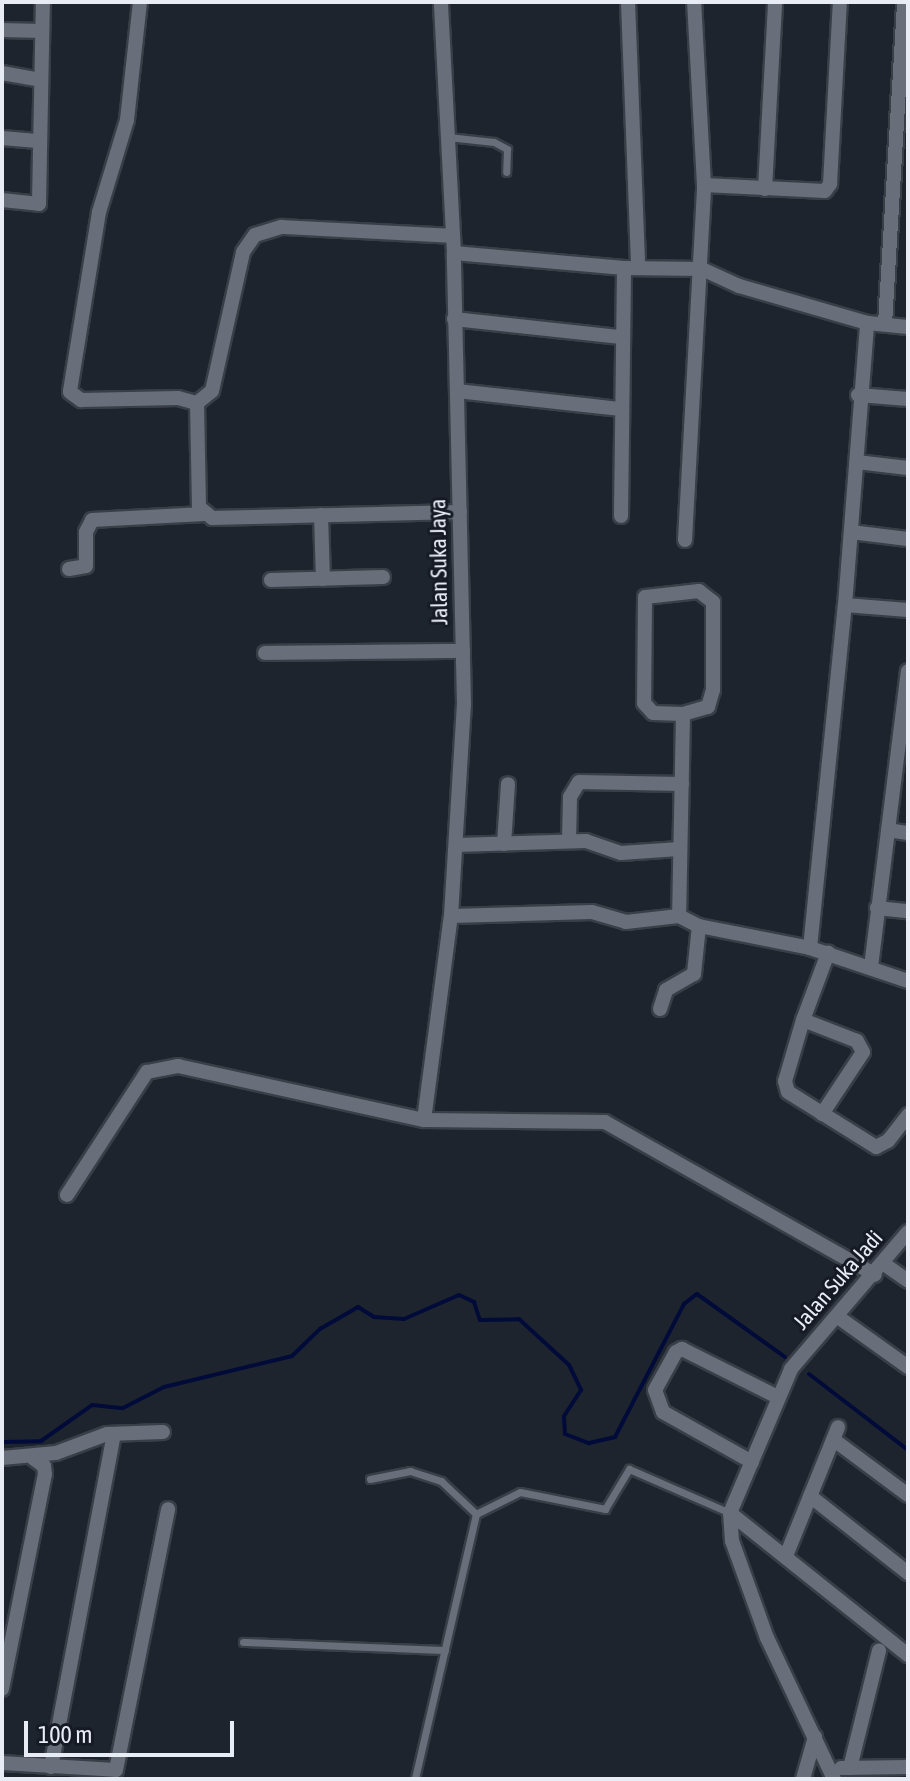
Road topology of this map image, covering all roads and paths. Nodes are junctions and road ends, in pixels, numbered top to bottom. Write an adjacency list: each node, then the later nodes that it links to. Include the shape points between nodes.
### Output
1 (43, 2): 10 (street)
2 (140, 2): 32 (street, via 127,120 99,212 70,392 81,400 178,398)
3 (441, 2): 13 (street, Jalan Suka Jaya)
4 (628, 2): 22 (street)
5 (694, 2): 17 (street)
6 (775, 2): 18 (street)
7 (840, 2): 18 (street, via 830,184 825,191)
8 (904, 2): 26 (street)
9 (2, 30): 10 (street)
10 (42, 31): 12 (street)
11 (2, 73): 12 (street)
12 (40, 80): 15 (street)
13 (448, 137): 16 (lane, via 494,142 507,149); 20 (street, Jalan Suka Jaya)
14 (2, 138): 15 (street)
15 (40, 141): 19 (street, via 39,204)
16 (506, 172)
17 (704, 185): 18 (street); 23 (street)
18 (765, 189)
19 (2, 200)
20 (453, 236): 21 (street, Jalan Suka Jaya); 32 (street, via 282,227 255,235 243,252 212,391)
21 (454, 253): 22 (street); 24 (street, Jalan Suka Jaya)
22 (631, 268): 23 (street); 28 (street)
23 (702, 269): 25 (street, via 768,296); 42 (street)
24 (454, 319): 28 (street); 29 (street, Jalan Suka Jaya)
25 (867, 323): 26 (street); 30 (street)
26 (885, 324): 27 (street)
27 (908, 327)
28 (621, 337): 33 (street)
29 (457, 391): 33 (street); 36 (street, Jalan Suka Jaya)
30 (858, 395): 31 (street); 34 (street)
31 (908, 399)
32 (197, 403): 37 (street, via 199,507)
33 (619, 409): 39 (street)
34 (857, 462): 35 (street); 40 (street)
35 (908, 468)
36 (460, 512): 38 (street); 49 (street, Jalan Suka Jaya)
37 (204, 514): 38 (street); 43 (street, via 92,520 86,532 86,566)
38 (321, 515): 45 (street)
39 (621, 516)
40 (851, 532): 41 (street); 47 (street)
41 (908, 539)
42 (685, 540)
43 (69, 569)
44 (383, 577): 45 (street)
45 (323, 579): 46 (street)
46 (271, 580)
47 (845, 605): 48 (street); 68 (street)
48 (908, 610)
49 (463, 651): 50 (street); 61 (street, Jalan Suka Jaya)
50 (265, 653)
51 (908, 671): 52 (street)
52 (908, 682): 54 (street)
53 (683, 714): 53 (street, via 653,713 644,703 645,597 699,591 713,602 713,690 708,707); 56 (street)
54 (903, 752): 57 (street)
55 (508, 784): 60 (street)
56 (682, 784): 59 (street, via 579,782 570,797); 62 (street)
57 (888, 830): 58 (street); 63 (street)
58 (908, 833)
59 (569, 841): 60 (street); 62 (street, via 598,842 621,853)
60 (504, 844): 61 (street)
61 (456, 845): 65 (street, Jalan Suka Jaya)
62 (679, 849): 66 (street)
63 (877, 908): 64 (street); 70 (street)
64 (908, 911)
65 (451, 916): 66 (street, via 592,912 626,922); 76 (street, Jalan Suka Jaya)
66 (679, 916): 67 (street)
67 (699, 926): 68 (street); 72 (street, via 694,974 666,990)
68 (810, 948): 69 (street)
69 (828, 953): 70 (street); 73 (street)
70 (871, 967): 71 (street)
71 (908, 981)
72 (660, 1009)
73 (803, 1020): 74 (street, via 785,1087); 74 (street, via 863,1046 861,1058)
74 (822, 1114): 75 (street, via 876,1147 888,1141)
75 (908, 1115)
76 (424, 1120): 77 (street, via 178,1066 159,1067 147,1072); 79 (street, via 605,1122)
77 (67, 1195)
78 (908, 1232): 79 (street, Jalan Suka Jadi)
79 (880, 1269): 80 (street); 81 (street, Jalan Suka Jadi)
80 (908, 1281)
81 (838, 1317): 82 (street); 83 (street, Jalan Suka Jadi, via 791,1369)
82 (908, 1367)
83 (778, 1397): 88 (street, Jalan Suka Jadi); 88 (street, via 682,1349 655,1390 663,1412)
84 (163, 1432): 85 (street)
85 (114, 1434): 87 (street); 104 (street)
86 (2, 1458): 87 (street)
87 (33, 1458): 101 (street, via 45,1474)
88 (752, 1462): 93 (street, Jalan Suka Jadi)
89 (370, 1479): 94 (lane, via 410,1471 441,1481)
90 (908, 1495): 91 (street, via 836,1433)
91 (810, 1496): 95 (street); 96 (street)
92 (168, 1509): 104 (street, via 116,1770)
93 (730, 1513): 94 (lane, via 629,1469 605,1509 520,1492); 95 (street); 102 (street, via 732,1541 757,1613)
94 (476, 1514): 98 (lane)
95 (786, 1556): 100 (street)
96 (908, 1573)
97 (243, 1642): 98 (lane)
98 (445, 1650): 108 (lane)
99 (879, 1651): 106 (street)
100 (908, 1655)
101 (2, 1689)
102 (815, 1737): 107 (street); 109 (street)
103 (2, 1763): 104 (street)
104 (51, 1767)
105 (908, 1767): 106 (street)
106 (850, 1768): 107 (street)
107 (831, 1773)
108 (415, 1779)
109 (803, 1779)

